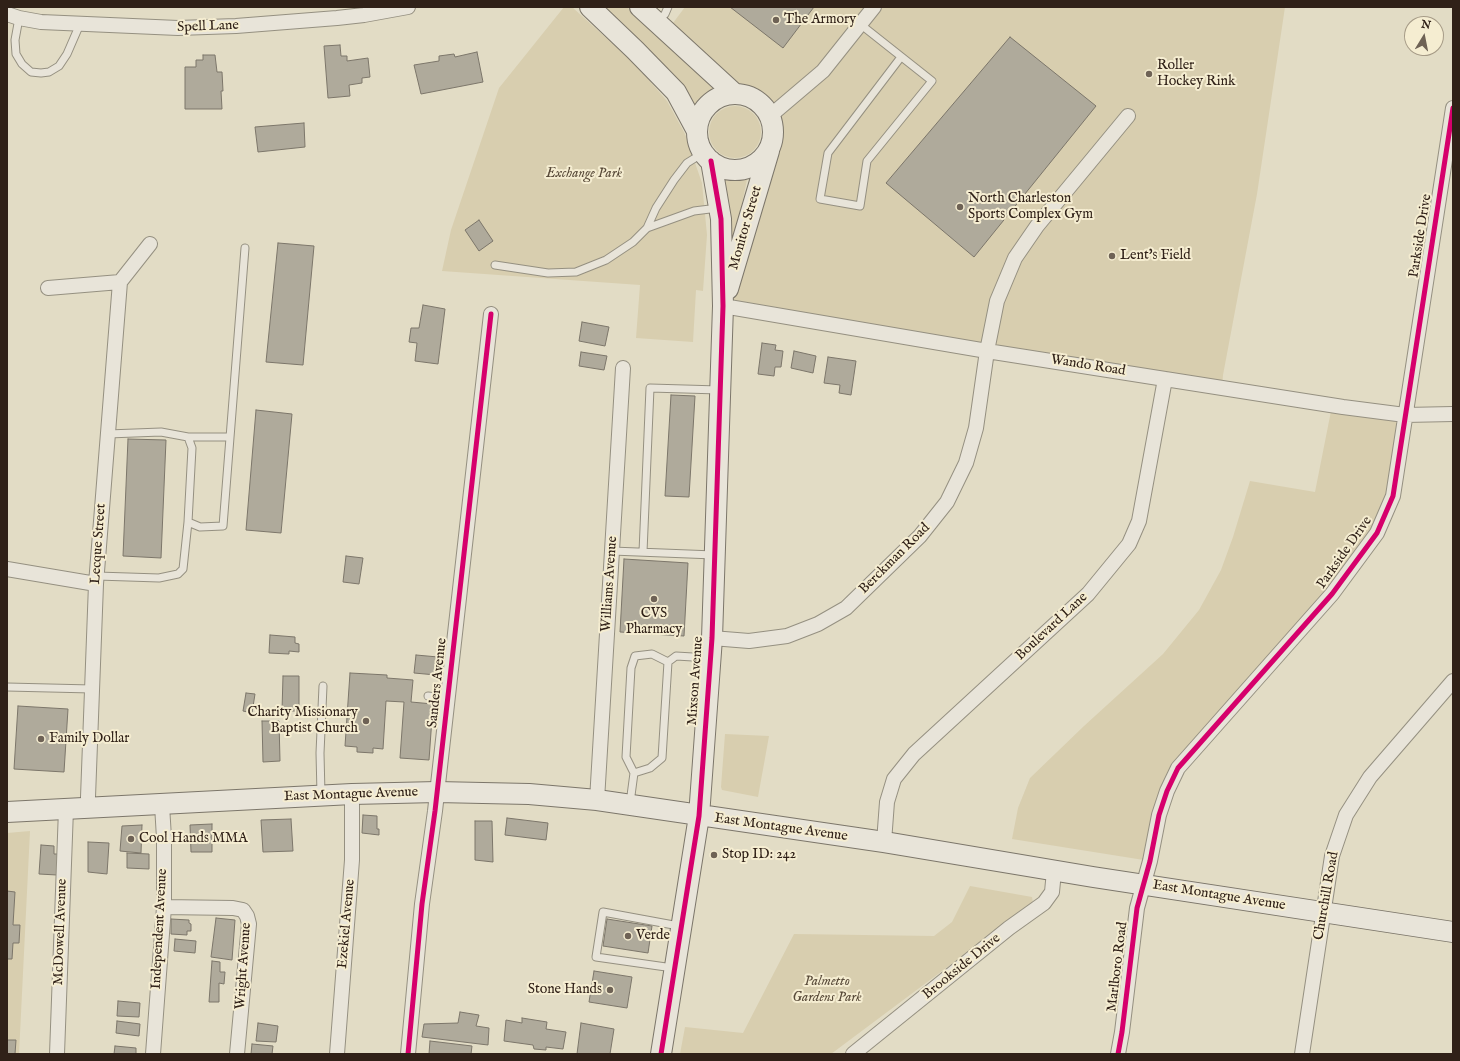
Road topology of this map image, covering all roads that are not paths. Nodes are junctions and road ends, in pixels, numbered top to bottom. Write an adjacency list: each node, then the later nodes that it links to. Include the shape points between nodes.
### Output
1 (408, 7): 7 (street, Spell Lane, via 337,18 236,26 178,28)
2 (590, 7): 14 (street, via 676,92)
3 (640, 7): 5 (street)
4 (874, 7): 8 (street)
5 (662, 15): 10 (street)
6 (13, 16): 7 (street, Spell Lane, via 41,22); 7 (lane, via 16,54 31,72 41,74 59,66)
7 (80, 24)
8 (860, 24): 9 (lane); 12 (street, via 823,71)
9 (901, 57): 9 (lane, via 932,81 867,161 860,206 820,199 828,153)
10 (735, 94): 12 (street, via 746,95 756,100); 14 (street, via 713,101 699,119)
11 (1453, 108): 31 (street, Parkside Drive)
12 (770, 116): 15 (street, via 774,127)
13 (1128, 116): 26 (street, Berckman Road, via 1037,226 1015,258 997,301)
14 (697, 131): 16 (street, via 698,142)
15 (769, 150): 16 (street, via 753,166 743,169 731,170 720,167); 24 (street, Monitor Street)
16 (707, 157): 17 (street); 18 (lane, via 687,163 656,208)
17 (719, 208): 18 (lane, via 694,211); 24 (street)
18 (647, 228): 21 (lane, via 634,242 606,260 576,272 548,273)
19 (150, 244): 22 (street)
20 (244, 248): 34 (lane)
21 (495, 265)
22 (120, 282): 23 (street); 32 (street, Lecque Street)
23 (48, 288)
24 (723, 306): 26 (street, Wando Road); 29 (street, Mixson Avenue)
25 (491, 314): 49 (street, Sanders Avenue)
26 (987, 351): 28 (street, Wando Road); 41 (street, Berckman Road, via 976,428 966,463 947,502 920,536 846,608 818,624 787,636 749,641)
27 (623, 368): 36 (street, Williams Avenue)
28 (1166, 378): 31 (street, Wando Road); 61 (street, Boulevard Lane, via 1139,521 1129,544 1088,594 914,754 894,779 887,802)
29 (720, 390): 37 (lane, via 650,388); 38 (street, Mixson Avenue)
30 (1453, 414): 31 (street, Wando Road)
31 (1405, 415): 63 (street, Parkside Drive, via 1393,496 1377,533 1332,594 1178,768 1159,814)
32 (108, 434): 33 (lane, via 161,432); 40 (street, Lecque Street)
33 (188, 437): 34 (lane); 35 (lane, via 192,448)
34 (230, 437): 35 (lane, via 223,526 200,527)
35 (188, 522): 40 (lane, via 183,569 178,574 160,578)
36 (612, 551): 37 (lane); 54 (street, Williams Avenue)
37 (643, 552): 38 (lane)
38 (715, 555): 41 (street, Mixson Avenue)
39 (7, 569): 40 (street)
40 (96, 580): 47 (street, Lecque Street)
41 (712, 638): 42 (street, Mixson Avenue)
42 (710, 658): 43 (lane, via 676,656); 60 (street, Mixson Avenue)
43 (668, 662): 50 (lane, via 662,758 650,768); 50 (lane, via 652,654 634,656 631,668 626,757)
44 (1453, 681): 65 (street, Churchill Road, via 1370,777 1346,815 1332,856)
45 (323, 686): 53 (lane)
46 (7, 687): 47 (lane)
47 (92, 690): 57 (street, Lecque Street)
48 (428, 696): 49 (lane)
49 (448, 698): 51 (street, Sanders Avenue)
50 (634, 773): 56 (lane)
51 (437, 792): 52 (street, East Montague Avenue); 54 (street, East Montague Avenue, via 529,794); 74 (street, Sanders Avenue, via 422,904)
52 (352, 794): 53 (street, East Montague Avenue); 73 (street, Ezekiel Avenue, via 352,860)
53 (321, 796): 55 (street, East Montague Avenue)
54 (597, 800): 56 (street, East Montague Avenue)
55 (162, 805): 57 (street, East Montague Avenue); 64 (street, Independent Avenue)
56 (630, 805): 60 (street, East Montague Avenue)
57 (88, 808): 58 (street, East Montague Avenue)
58 (66, 809): 59 (street, East Montague Avenue); 70 (street, McDowell Avenue)
59 (7, 812)
60 (699, 816): 61 (street, East Montague Avenue); 66 (street, Mixson Avenue)
61 (884, 842): 62 (street, East Montague Avenue)
62 (1054, 871): 63 (street, East Montague Avenue); 69 (street, Brookside Drive, via 1052,892 1044,903 1009,928)
63 (1144, 884): 65 (street, East Montague Avenue); 76 (street, Marlboro Road, via 1137,908)
64 (164, 907): 71 (street, Independent Avenue); 72 (street, Wright Avenue, via 233,908 243,910 247,916 249,924)
65 (1323, 912): 67 (street, East Montague Avenue); 77 (street, Churchill Road)
66 (681, 926): 68 (street, Mixson Avenue); 68 (lane, via 603,912 596,957)
67 (1453, 932)
68 (674, 968): 75 (street, Mixson Avenue)
69 (857, 1053)
70 (57, 1054)
71 (153, 1054)
72 (237, 1054)
73 (337, 1054)
74 (408, 1054)
75 (661, 1054)
76 (1118, 1054)
77 (1302, 1054)

